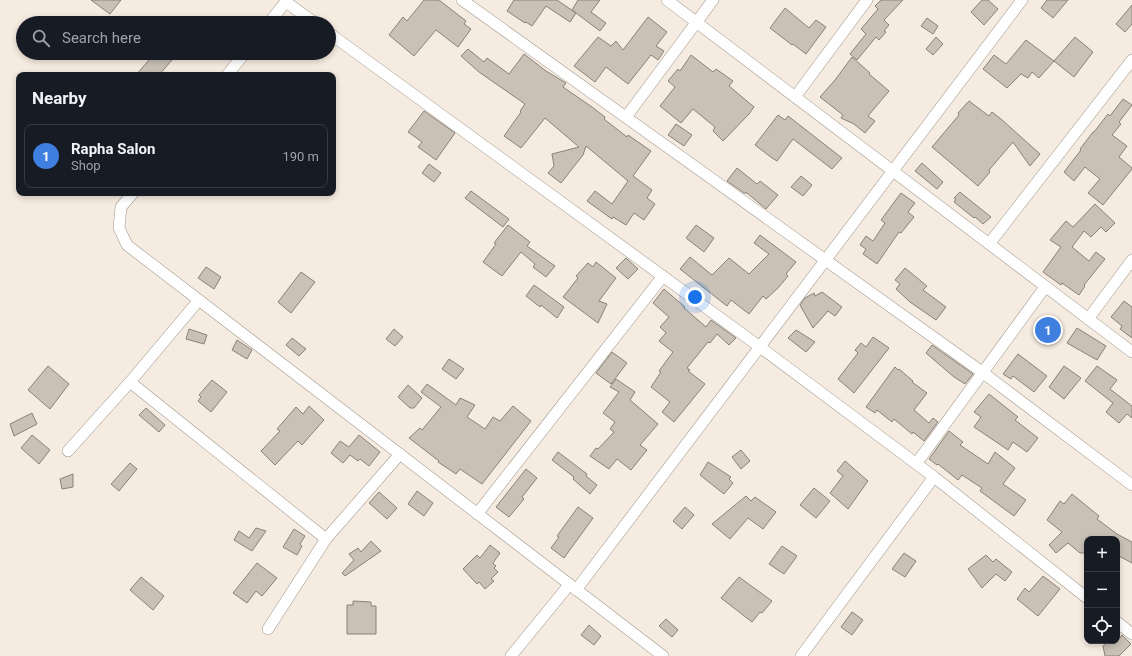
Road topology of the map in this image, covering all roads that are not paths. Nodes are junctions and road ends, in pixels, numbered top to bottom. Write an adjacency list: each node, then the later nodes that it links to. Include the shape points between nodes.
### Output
1 (462, 0): 15 (street)
2 (667, 0): 9 (street)
3 (713, 0): 9 (street)
4 (867, 0): 14 (street)
5 (1022, 0): 16 (street)
6 (287, 1): 7 (street); 8 (street)
7 (275, 16)
8 (306, 16)
9 (696, 22): 14 (street); 15 (street)
10 (336, 38): 21 (street)
11 (239, 60): 13 (street)
12 (1132, 60): 18 (street)
13 (229, 72)
14 (795, 97): 16 (street)
15 (626, 117): 19 (street)
16 (893, 171): 18 (street); 19 (street)
17 (130, 196): 23 (street, via 121,207 119,228 127,245)
18 (989, 244): 22 (street)
19 (826, 260): 25 (street); 27 (street)
20 (1132, 260): 24 (street)
21 (663, 276): 25 (street); 34 (street)
22 (1045, 287): 24 (street); 27 (street)
23 (199, 300): 28 (street); 30 (street)
24 (1088, 319): 26 (street)
25 (760, 347): 31 (street); 36 (street)
26 (1132, 352)
27 (982, 372): 31 (street); 33 (street)
28 (130, 382): 29 (street); 35 (street)
29 (68, 452)
30 (400, 454): 34 (street); 35 (street)
31 (916, 464): 32 (street)
32 (934, 477): 37 (street); 43 (street)
33 (1132, 485)
34 (477, 514): 36 (street)
35 (326, 539): 39 (street)
36 (573, 588): 41 (street); 42 (street)
37 (1084, 596)
38 (1120, 624): 40 (street)
39 (268, 629)
40 (1132, 634)
41 (511, 656)
42 (663, 656)
43 (800, 656)

